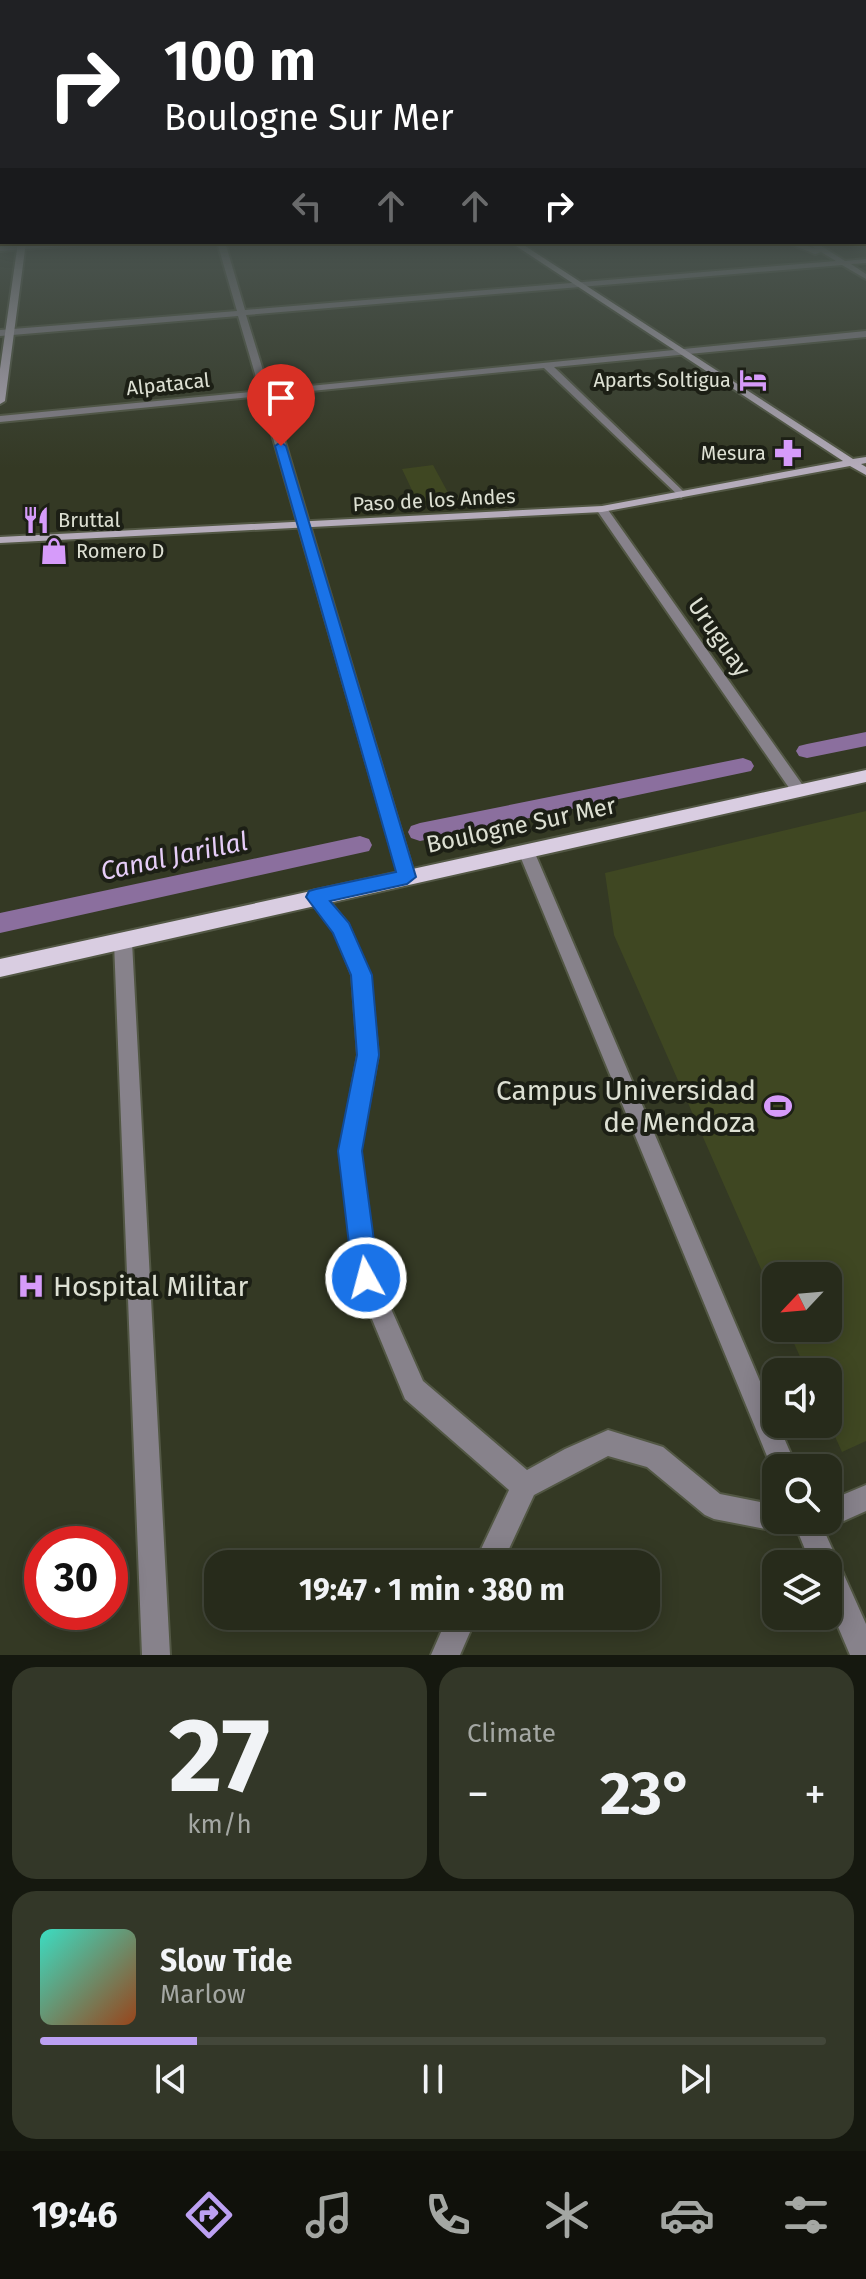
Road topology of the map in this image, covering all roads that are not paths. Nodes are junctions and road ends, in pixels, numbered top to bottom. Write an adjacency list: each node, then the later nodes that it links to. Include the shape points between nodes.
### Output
1 (227, 314): 4 (street)
2 (242, 314): 8 (street)
3 (624, 314): 6 (street)
4 (5, 333): 9 (street)
5 (866, 334): 6 (street, Alpatacal)
6 (683, 352): 7 (street, Alpatacal); 12 (street)
7 (546, 365): 8 (street, Alpatacal); 14 (street)
8 (265, 393): 10 (street, Alpatacal); 16 (street)
9 (0, 401)
10 (0, 419)
11 (866, 460): 12 (street, Paso de los Andes)
12 (852, 463): 13 (street); 14 (street, Paso de los Andes)
13 (866, 472)
14 (681, 495): 15 (street, Paso de los Andes)
15 (602, 509): 16 (street, Paso de los Andes); 19 (street, Uruguay)
16 (304, 525): 17 (street, Paso de los Andes); 21 (street)
17 (0, 540)
18 (866, 776): 19 (main road, Boulogne Sur Mer)
19 (799, 791): 20 (main road, Boulogne Sur Mer)
20 (526, 851): 21 (main road, Boulogne Sur Mer); 25 (street)
21 (407, 877): 22 (main road, Boulogne Sur Mer)
22 (316, 897): 23 (main road, Boulogne Sur Mer); 26 (street, via 342,929 361,975 368,1055 350,1151 366,1278 414,1390)
23 (123, 942): 24 (main road, Boulogne Sur Mer); 33 (street)
24 (0, 968)
25 (778, 1454)
26 (525, 1486): 29 (street, via 608,1443 654,1456 714,1506); 30 (street)
27 (866, 1498): 28 (street)
28 (842, 1507)
29 (762, 1515)
30 (495, 1550)
31 (842, 1603): 35 (street)
32 (457, 1630): 34 (street)
33 (156, 1655)
34 (445, 1655)
35 (865, 1655)

